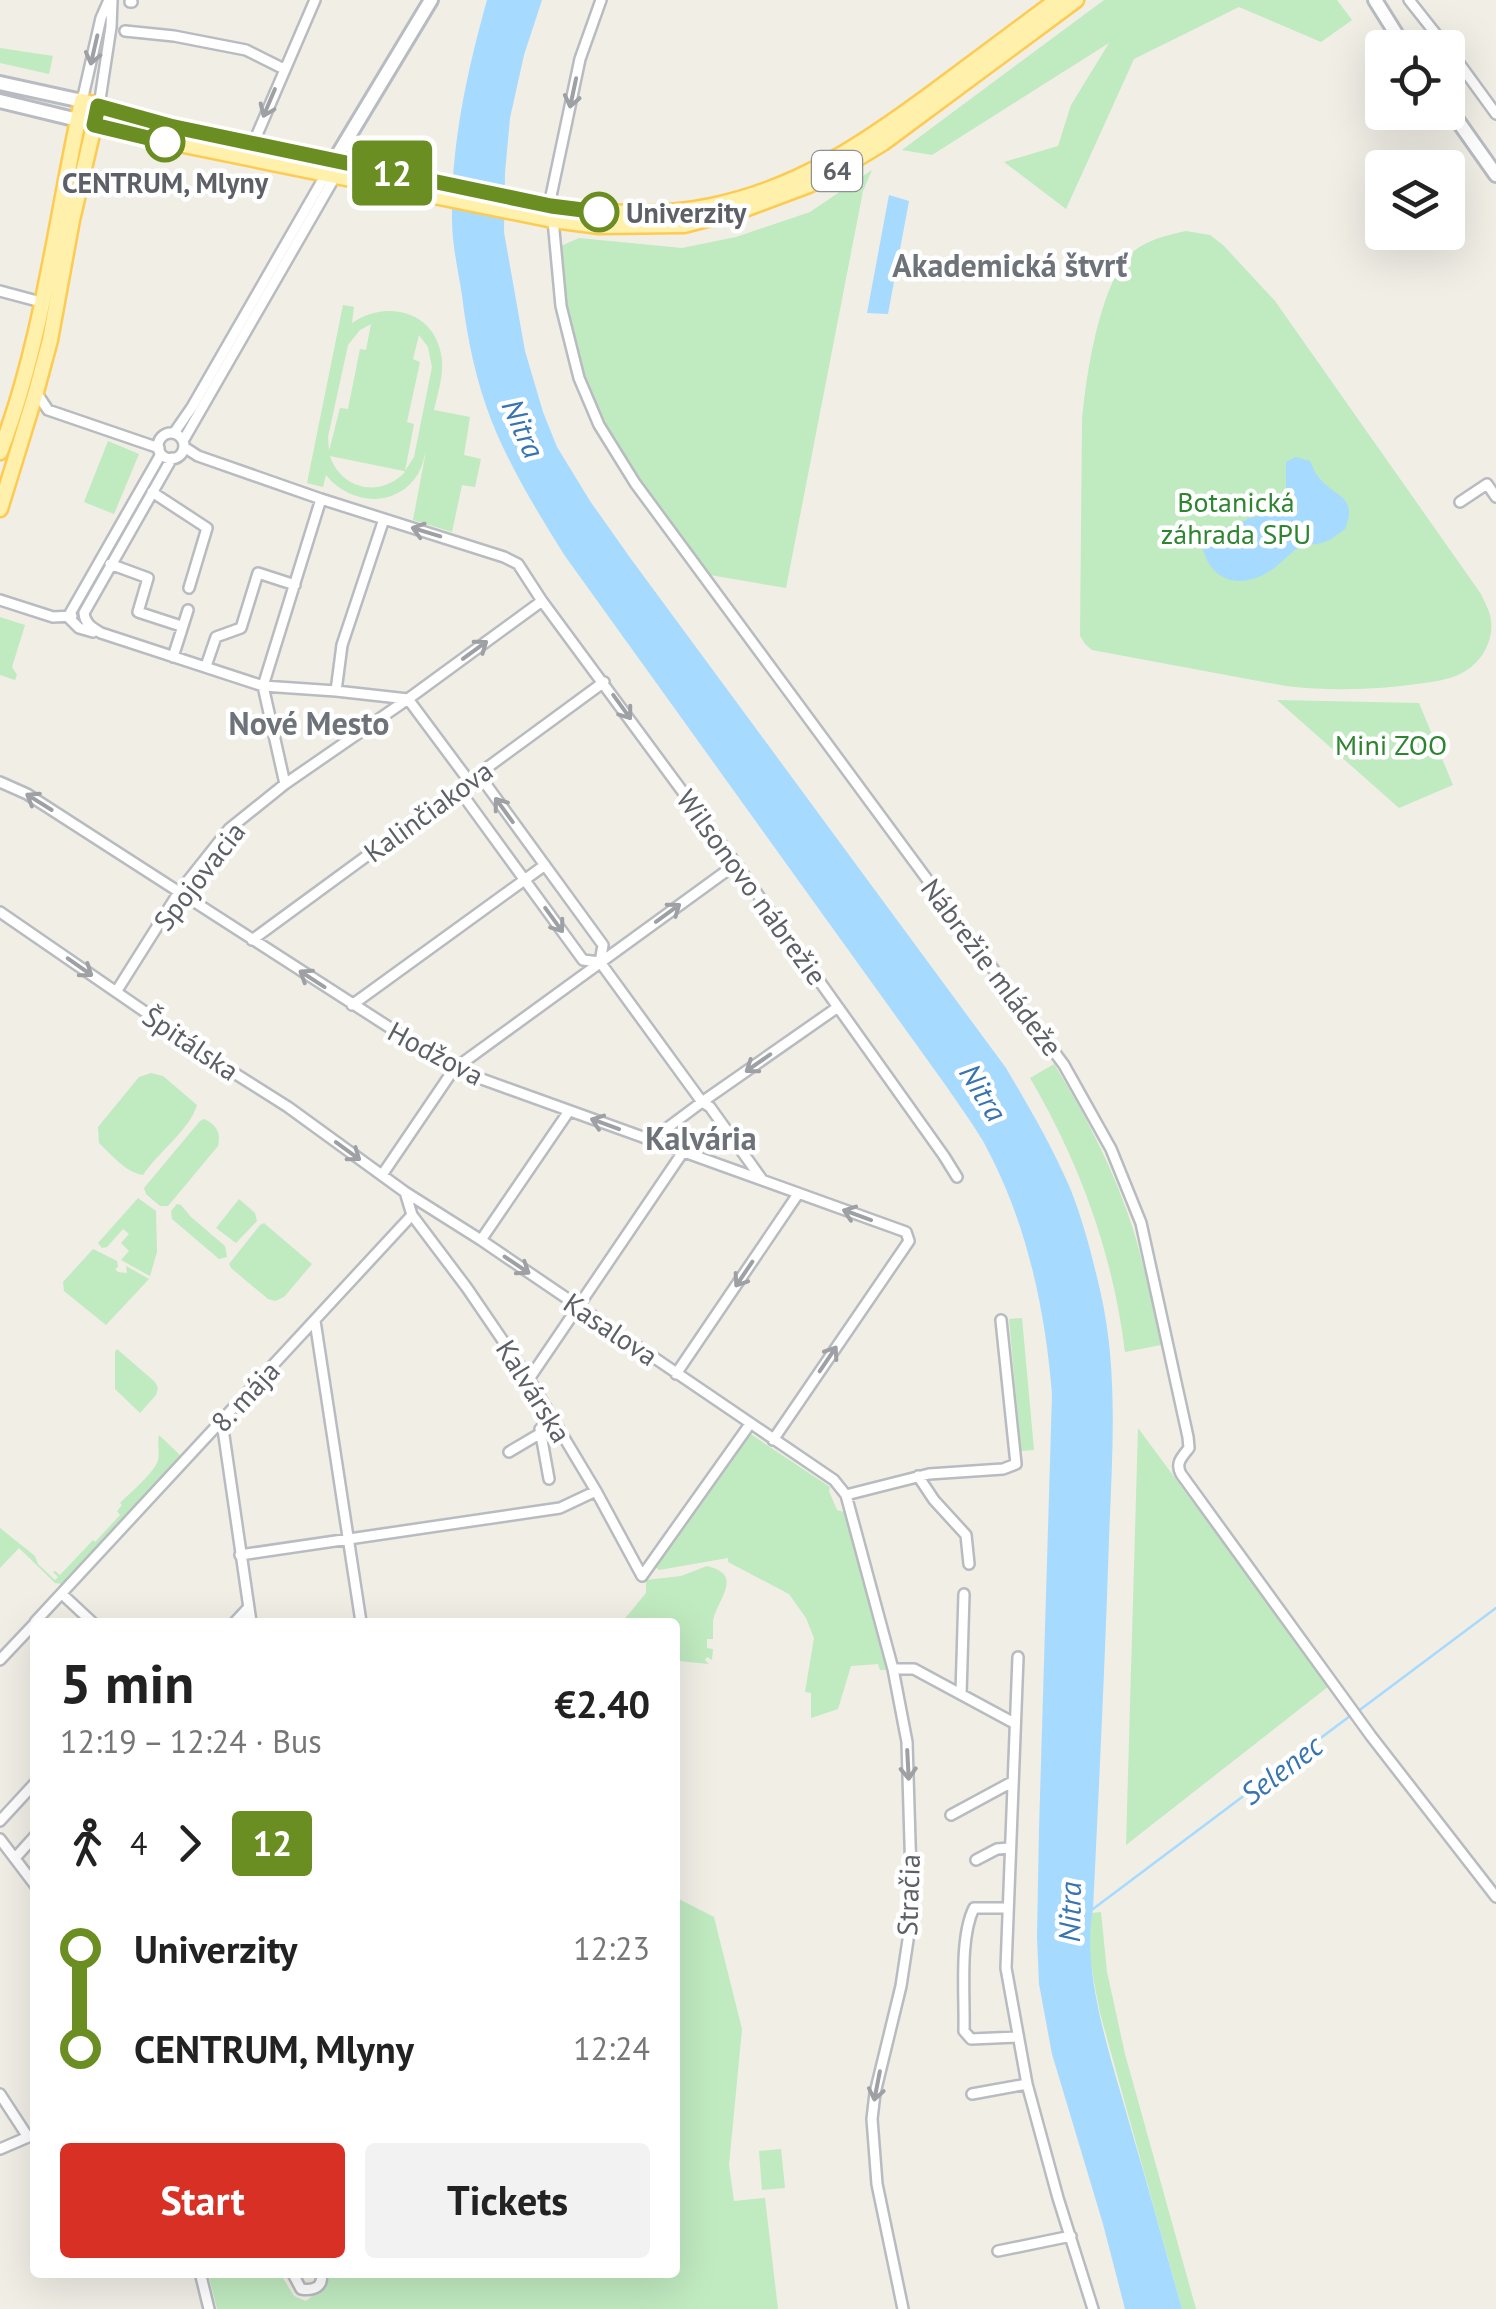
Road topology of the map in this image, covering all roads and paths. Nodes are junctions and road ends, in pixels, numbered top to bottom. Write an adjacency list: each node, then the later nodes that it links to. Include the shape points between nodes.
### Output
1 (110, 0): 18 (street, one-way to 18); 19 (street)
2 (315, 0): 14 (street)
3 (432, 0): 25 (street)
4 (601, 0): 29 (street, Nábrežie mládeže, one-way to 29, via 580,59)
5 (1057, 0): 29 (main road, 64, via 878,133 805,175 738,200 682,211)
6 (1076, 0): 29 (main road, 64, via 883,142 809,185 684,224 613,226)
7 (1364, 0): 10 (street)
8 (1375, 0): 11 (street)
9 (1409, 0): 12 (street)
10 (1391, 30)
11 (1393, 30)
12 (1433, 30)
13 (125, 31): 14 (street, via 246,50)
14 (284, 69): 24 (street, one-way to 24)
15 (1465, 72): 20 (street)
16 (0, 82): 18 (street)
17 (0, 100): 21 (street)
18 (82, 101): 19 (main road, 64); 21 (main road)
19 (98, 106): 22 (main road); 24 (main road, 64)
20 (1496, 114)
21 (78, 120): 22 (main road, 64); 31 (main road)
22 (94, 125): 27 (main road, 64); 31 (main road)
23 (1465, 129): 26 (street)
24 (253, 144): 25 (main road, 64)
25 (334, 168): 27 (main road, 64); 28 (street); 29 (main road, 64); 35 (street)
26 (1494, 169)
27 (306, 170): 28 (street)
28 (314, 195): 35 (street, via 174,433)
29 (552, 213): 127 (street, Nábrežie mládeže, via 568,334 599,425 635,483 1064,1064 1111,1150 1141,1224 1188,1437 1178,1468)
30 (0, 291): 31 (street)
31 (49, 304): 32 (main road); 36 (main road)
32 (36, 392): 33 (street); 34 (main road)
33 (48, 410): 34 (street); 35 (street)
34 (27, 422): 41 (main road)
35 (171, 449): 37 (street); 39 (street); 50 (street)
36 (0, 452)
37 (152, 492): 43 (street); 45 (street, via 207,528)
38 (1496, 497): 40 (street, via 1487,484)
39 (322, 499): 42 (street); 44 (street)
40 (1460, 502)
41 (0, 508)
42 (384, 519): 47 (street, Wilsonovo nábrežie, one-way to 42, via 518,564); 57 (street, via 342,645)
43 (110, 564): 49 (street); 51 (street, via 148,578 138,612)
44 (295, 584): 54 (street, via 258,573 242,628 216,636); 56 (street)
45 (189, 588)
46 (0, 600): 50 (street)
47 (542, 601): 55 (street, Wilsonovo nábrežie); 58 (street, Spojovacia, one-way to 47)
48 (188, 610): 51 (street)
49 (84, 613): 50 (street); 52 (street)
50 (68, 618): 52 (street)
51 (181, 626): 53 (street)
52 (101, 633): 53 (street)
53 (172, 657): 54 (street)
54 (206, 666): 56 (street)
55 (604, 682): 59 (street, Kalinčiakova); 62 (street, Wilsonovo nábrežie, one-way to 62)
56 (263, 686): 57 (street); 61 (street)
57 (336, 691): 58 (street)
58 (408, 699): 59 (street); 61 (street, Spojovacia)
59 (469, 781): 63 (street, one-way to 59, via 485,784); 64 (street, via 465,798); 67 (street, Kalinčiakova)
60 (0, 782): 65 (street, Hodžova, one-way to 60)
61 (285, 784): 65 (street, Spojovacia, via 230,829)
62 (736, 864): 68 (street, one-way to 62); 71 (street, Wilsonovo nábrežie)
63 (545, 865): 64 (street); 68 (street, via 603,945)
64 (525, 880): 68 (street, one-way to 68, via 583,960); 70 (street)
65 (178, 892): 67 (street, Hodžova); 69 (street, Spojovacia)
66 (0, 912): 69 (street, Špitálska, one-way to 69)
67 (252, 940): 70 (street, Hodžova, one-way to 67)
68 (600, 962): 72 (street); 73 (street)
69 (116, 992): 77 (street, Špitálska, one-way to 77)
70 (352, 1005): 72 (street, Hodžova)
71 (838, 1007): 73 (street, one-way to 73); 78 (street, Wilsonovo nábrežie)
72 (454, 1069): 74 (street, Hodžova); 77 (street)
73 (702, 1102): 75 (street); 79 (street)
74 (569, 1111): 75 (street, Hodžova, one-way to 74); 83 (street)
75 (651, 1140): 76 (street, Hodžova)
76 (684, 1152): 79 (street, Hodžova); 84 (street)
77 (382, 1175): 80 (street, Kasalova)
78 (956, 1177)
79 (762, 1180): 81 (street, Hodžova)
80 (405, 1192): 82 (street); 83 (street, Kasalova)
81 (798, 1194): 87 (street, one-way to 87); 93 (street, Hodžova, one-way to 81, via 909,1241 906,1232)
82 (412, 1215): 86 (street, 8. mája); 88 (street, Kalvárska)
83 (481, 1240): 84 (street, Kasalova, one-way to 84)
84 (578, 1307): 87 (street, Kasalova); 88 (street)
85 (1001, 1320): 95 (street, via 1016,1464)
86 (315, 1321): 90 (street, 8. mája); 100 (street)
87 (676, 1374): 91 (street, Kasalova)
88 (529, 1378): 89 (street, Kalvárska)
89 (552, 1418): 92 (street); 98 (street, Kalvárska)
90 (222, 1422): 101 (street); 103 (street, 8. mája)
91 (750, 1424): 93 (street, Kasalova); 98 (street, Kalvárska, via 642,1576)
92 (541, 1433): 94 (street); 96 (street)
93 (773, 1440): 97 (street, Kasalova)
94 (509, 1452)
95 (918, 1476): 99 (street); 102 (street, via 966,1534)
96 (550, 1479)
97 (838, 1485): 99 (street, Stračia)
98 (596, 1491): 100 (street, via 560,1508)
99 (846, 1495): 114 (street, Stračia)
100 (348, 1539): 101 (street); 110 (street)
101 (240, 1556): 105 (street)
102 (969, 1564)
103 (62, 1594): 106 (street, 8. mája); 107 (street)
104 (964, 1594): 115 (street)
105 (248, 1608): 108 (street); 109 (street)
106 (40, 1618)
107 (88, 1618)
108 (239, 1618)
109 (250, 1618)
110 (361, 1618)
111 (30, 1628): 113 (street, 8. mája)
112 (1018, 1657): 116 (street)
113 (0, 1660)
114 (893, 1668): 115 (street, via 914,1669); 142 (street, Stračia, one-way to 142, via 907,1742 908,1940 872,2119)
115 (960, 1694): 116 (street)
116 (1014, 1723): 117 (street)
117 (1012, 1782): 119 (street); 123 (street)
118 (30, 1789): 120 (street)
119 (951, 1815)
120 (0, 1821)
121 (0, 1839): 124 (street)
122 (30, 1842): 124 (street)
123 (1010, 1848): 125 (street); 128 (street)
124 (16, 1857): 126 (street)
125 (976, 1860)
126 (30, 1877)
127 (1496, 1897)
128 (1007, 1908): 129 (street, via 1006,1968); 129 (street, via 974,1908 969,1918 964,2031 971,2038)
129 (1017, 2037): 130 (street)
130 (1026, 2084): 132 (street); 136 (street)
131 (0, 2094): 133 (street)
132 (972, 2094)
133 (30, 2132)
134 (30, 2136): 135 (street)
135 (0, 2150)
136 (1070, 2236): 137 (street); 143 (street)
137 (998, 2251)
138 (201, 2278): 141 (street)
139 (295, 2278): 140 (street, via 311,2290)
140 (322, 2278)
141 (209, 2309)
142 (903, 2309)
143 (1094, 2309)

